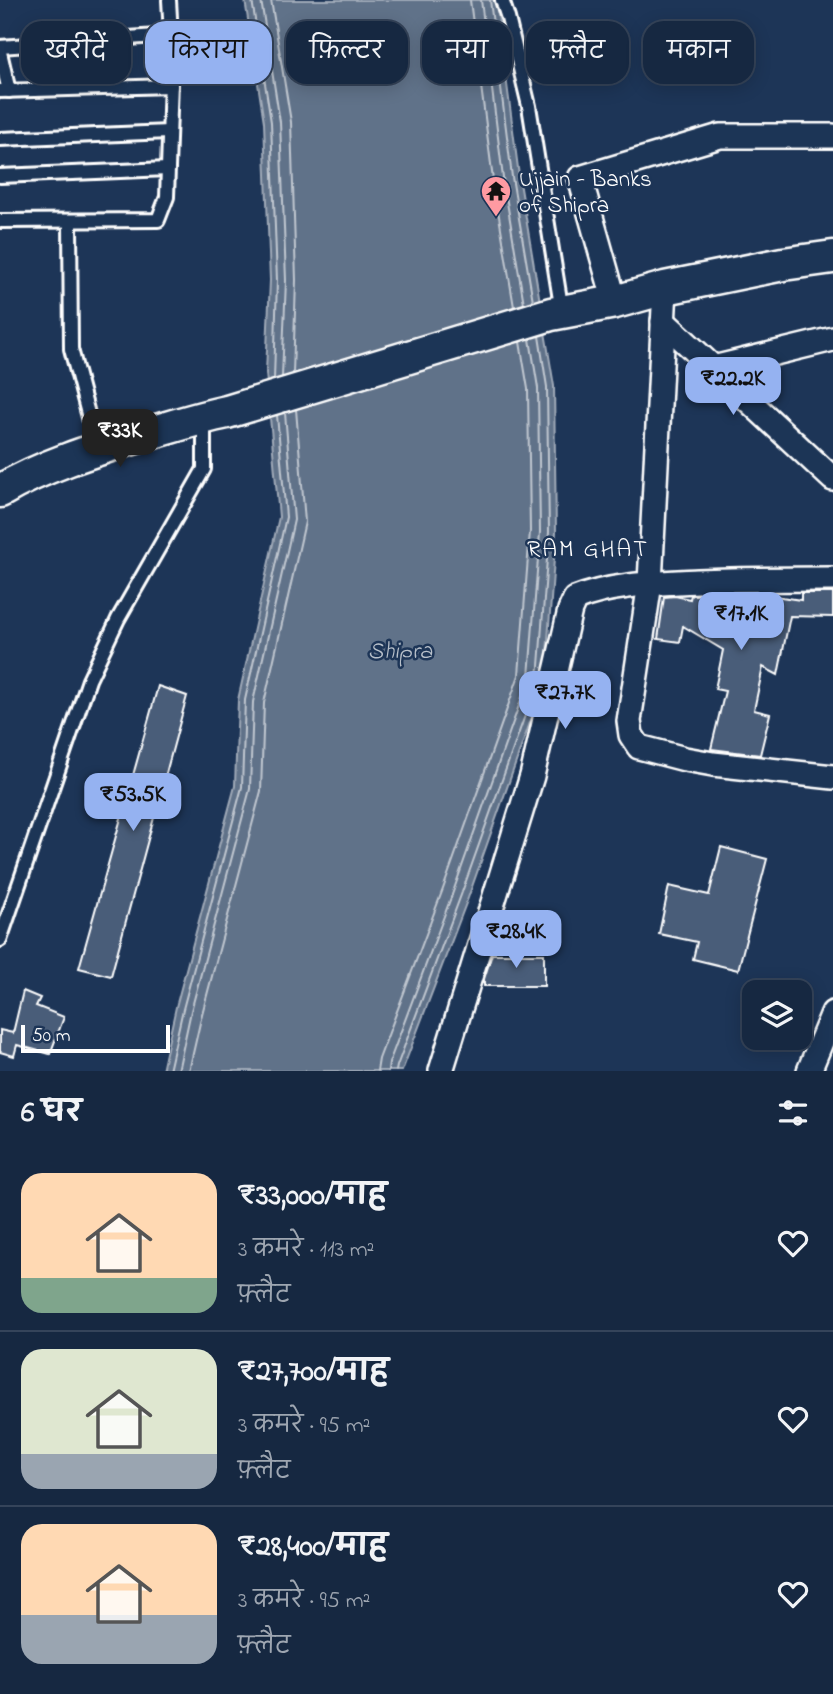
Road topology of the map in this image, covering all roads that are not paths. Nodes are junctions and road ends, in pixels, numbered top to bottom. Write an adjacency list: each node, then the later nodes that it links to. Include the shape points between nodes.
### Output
1 (169, 0): 3 (lane)
2 (502, 0): 18 (lane, via 529,106)
3 (170, 21)
4 (145, 37): 5 (lane)
5 (0, 50): 7 (lane)
6 (171, 86): 7 (lane); 8 (lane)
7 (4, 91)
8 (169, 132): 10 (lane); 11 (lane)
9 (833, 136): 17 (street, via 720,136 580,178)
10 (0, 139)
11 (168, 169): 12 (lane); 14 (lane, via 167,197 158,220)
12 (0, 176)
13 (0, 221): 14 (lane)
14 (70, 221): 23 (lane, via 71,349)
15 (833, 257): 16 (main road)
16 (665, 288): 17 (main road); 19 (street)
17 (615, 302): 18 (main road)
18 (557, 313): 22 (main road)
19 (663, 321): 21 (street); 27 (street)
20 (833, 339): 21 (street)
21 (713, 368): 24 (street)
22 (216, 414): 23 (main road); 29 (lane, via 204,468 118,619 89,680)
23 (97, 449): 25 (main road, via 27,475)
24 (833, 479)
25 (0, 491)
26 (833, 579): 27 (street)
27 (650, 583): 28 (street, via 629,721 639,747 713,764); 31 (street, via 587,594 575,599 570,610 532,776)
28 (833, 777)
29 (0, 940)
30 (833, 1013): 32 (street)
31 (441, 1071)
32 (808, 1071)

